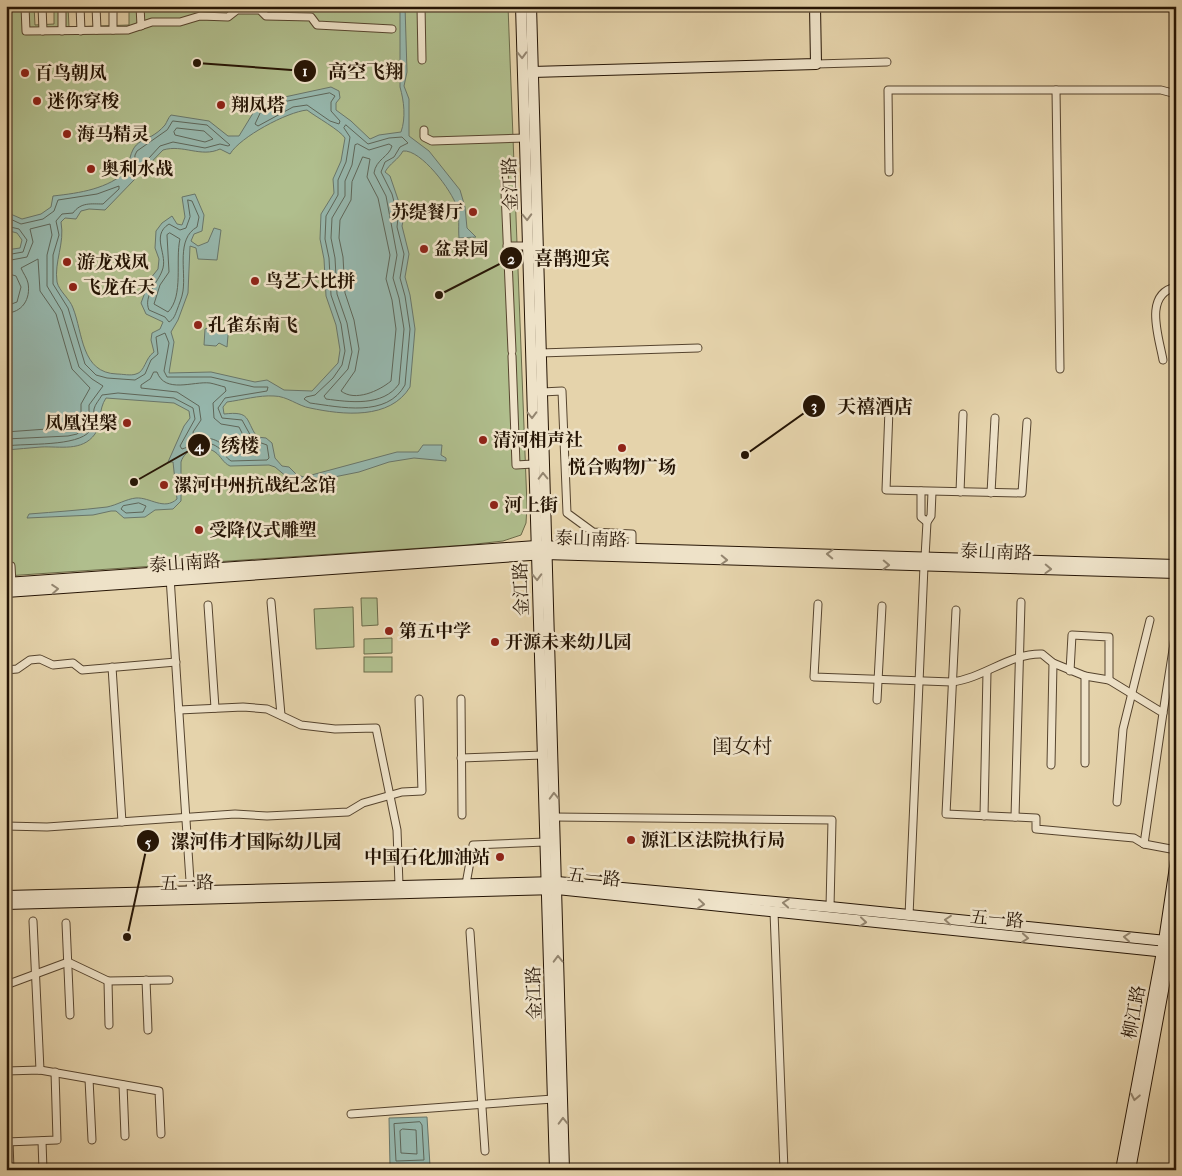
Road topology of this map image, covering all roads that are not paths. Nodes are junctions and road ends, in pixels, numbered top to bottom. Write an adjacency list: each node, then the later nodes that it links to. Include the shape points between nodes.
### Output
1 (25, 6): 16 (street, via 26,31)
2 (42, 6): 16 (street)
3 (62, 6): 17 (street)
4 (80, 6): 18 (street)
5 (96, 6): 14 (street)
6 (112, 6): 15 (street)
7 (140, 6): 12 (street)
8 (421, 6): 19 (street)
9 (520, 6): 26 (street, 金江路, one-way to 26)
10 (530, 6): 22 (street, 金江路)
11 (815, 6): 21 (street)
12 (141, 26): 13 (street, via 152,22 180,22 200,16 228,16 236,10 260,10 266,16 311,17 318,25); 15 (street)
13 (392, 29)
14 (97, 30): 15 (street); 18 (street)
15 (113, 30)
16 (43, 31): 17 (street)
17 (62, 31): 18 (street)
18 (81, 31)
19 (422, 60)
20 (887, 62): 21 (street)
21 (816, 64): 22 (street)
22 (532, 72): 30 (street, 金江路)
23 (1056, 90): 24 (street, via 1161,90); 28 (street, via 888,90); 35 (street)
24 (1176, 94)
25 (424, 130): 26 (street, via 424,137 432,141)
26 (525, 138): 30 (street, 金江路, one-way to 30)
27 (504, 169): 29 (street)
28 (888, 172)
29 (507, 246): 30 (street); 41 (street, via 516,464)
30 (533, 246): 33 (street, 金江路); 36 (street, 金江路)
31 (1176, 287): 34 (street, via 1163,291 1157,300 1157,326)
32 (698, 348): 33 (street)
33 (540, 354): 36 (street, 金江路)
34 (1163, 360)
35 (1060, 369)
36 (537, 392): 41 (street, 金江路, one-way to 41); 47 (street, via 562,391 567,513 593,532 632,534); 48 (street, 金江路, one-way to 36)
37 (889, 409): 42 (street, via 886,490)
38 (963, 414): 44 (street)
39 (994, 418): 45 (street)
40 (1026, 422): 45 (street, via 1022,493)
41 (533, 464): 48 (street, 金江路)
42 (921, 492): 43 (street); 46 (street, via 921,517)
43 (932, 492): 44 (street); 46 (street, via 931,516)
44 (960, 492): 45 (street)
45 (991, 493)
46 (926, 522): 50 (street)
47 (632, 548): 48 (street, 泰山南路); 49 (street, 泰山南路)
48 (541, 550): 49 (street, 泰山南路); 54 (street, 泰山南路); 81 (street, 金江路)
49 (666, 553): 50 (street, 泰山南路)
50 (925, 561): 51 (street, 泰山南路); 53 (street, 泰山南路, one-way to 53); 75 (street)
51 (1176, 565)
52 (6, 566): 55 (street, via 11,566)
53 (1176, 573)
54 (170, 576): 55 (street, 泰山南路); 56 (street, 泰山南路, one-way to 54); 66 (street)
55 (9, 583)
56 (6, 592)
57 (271, 602): 85 (street)
58 (1020, 602): 65 (street)
59 (818, 604): 73 (street, via 814,677)
60 (208, 605): 82 (street)
61 (882, 606): 73 (street)
62 (956, 610): 76 (street)
63 (1150, 620): 77 (street)
64 (1175, 637): 84 (street)
65 (1018, 658): 67 (street, via 1042,654); 71 (street); 95 (street)
66 (176, 662): 68 (street); 83 (street)
67 (1053, 663): 70 (street); 89 (street)
68 (112, 667): 69 (street, via 82,670 73,663 53,665 40,659 30,660 18,669); 97 (street)
69 (6, 670)
70 (1070, 671): 72 (street); 74 (street, via 1072,636 1109,637)
71 (987, 672): 76 (street, via 969,680); 93 (street)
72 (1085, 676): 74 (street); 88 (street)
73 (878, 680): 75 (street); 80 (street)
74 (1109, 680): 77 (street)
75 (918, 681): 76 (street); 111 (street)
76 (952, 682): 93 (street, via 946,814)
77 (1132, 695): 84 (street); 91 (street, via 1123,728)
78 (419, 699): 90 (street, via 422,791 402,792)
79 (460, 699): 87 (street)
80 (877, 700)
81 (546, 707): 86 (street, 金江路); 94 (street, 金江路, one-way to 81)
82 (215, 708): 83 (street); 85 (street, via 243,706 267,709)
83 (179, 710): 96 (street)
84 (1163, 713): 100 (street)
85 (281, 715): 90 (street, via 300,725 335,730 376,728)
86 (542, 755): 87 (street); 99 (street, 金江路)
87 (461, 758): 92 (street)
88 (1085, 762)
89 (1051, 765)
90 (390, 797): 96 (street, via 363,803 348,812); 104 (street, via 396,830)
91 (1117, 802)
92 (462, 815)
93 (984, 816): 95 (street)
94 (554, 817): 105 (street, 金江路); 109 (street, via 832,820)
95 (1015, 817): 100 (street, via 1036,818 1036,829 1134,838)
96 (186, 818): 97 (street); 106 (street)
97 (122, 822): 98 (street)
98 (6, 826)
99 (545, 842): 103 (street, via 473,845); 105 (street, 金江路)
100 (1144, 844): 101 (street)
101 (1176, 850)
102 (1176, 860): 116 (street, 柳江路)
103 (466, 884): 104 (street, 五一路); 105 (street, 五一路)
104 (399, 885): 106 (street, 五一路)
105 (552, 886): 106 (street, 五一路); 109 (street, 五一路, one-way to 105); 110 (street, 五一路, one-way to 110); 131 (street, 金江路); 143 (street, 金江路, one-way to 105)
106 (191, 895): 107 (street, 五一路); 108 (street, 五一路)
107 (6, 896)
108 (6, 904)
109 (830, 907): 111 (street, 五一路)
110 (774, 912): 111 (street, 五一路, one-way to 111); 144 (street)
111 (902, 919): 116 (street, 五一路)
112 (1176, 920): 116 (street, 柳江路)
113 (33, 921): 118 (street)
114 (66, 923): 117 (street)
115 (470, 932): 132 (street)
116 (1170, 947): 145 (street, 柳江路, one-way to 145); 146 (street, 柳江路)
117 (68, 962): 118 (street); 121 (street); 123 (street)
118 (35, 974): 122 (street); 126 (street)
119 (146, 980): 120 (street); 121 (street); 125 (street)
120 (169, 980)
121 (108, 981): 124 (street)
122 (6, 985)
123 (70, 1015)
124 (109, 1025)
125 (148, 1030)
126 (40, 1070): 127 (street); 128 (street)
127 (6, 1072)
128 (54, 1072): 129 (street); 137 (street, via 57,1140)
129 (89, 1078): 130 (street); 136 (street)
130 (124, 1085): 134 (street, via 159,1091); 135 (street)
131 (553, 1099): 132 (street); 142 (street, 金江路)
132 (482, 1104): 133 (street); 139 (street)
133 (352, 1114)
134 (160, 1134)
135 (125, 1136)
136 (92, 1140)
137 (42, 1141): 138 (street); 141 (street)
138 (8, 1142): 140 (street)
139 (485, 1151)
140 (10, 1170)
141 (43, 1170)
142 (555, 1170)
143 (564, 1170)
144 (784, 1170)
145 (1121, 1170)
146 (1130, 1170)

